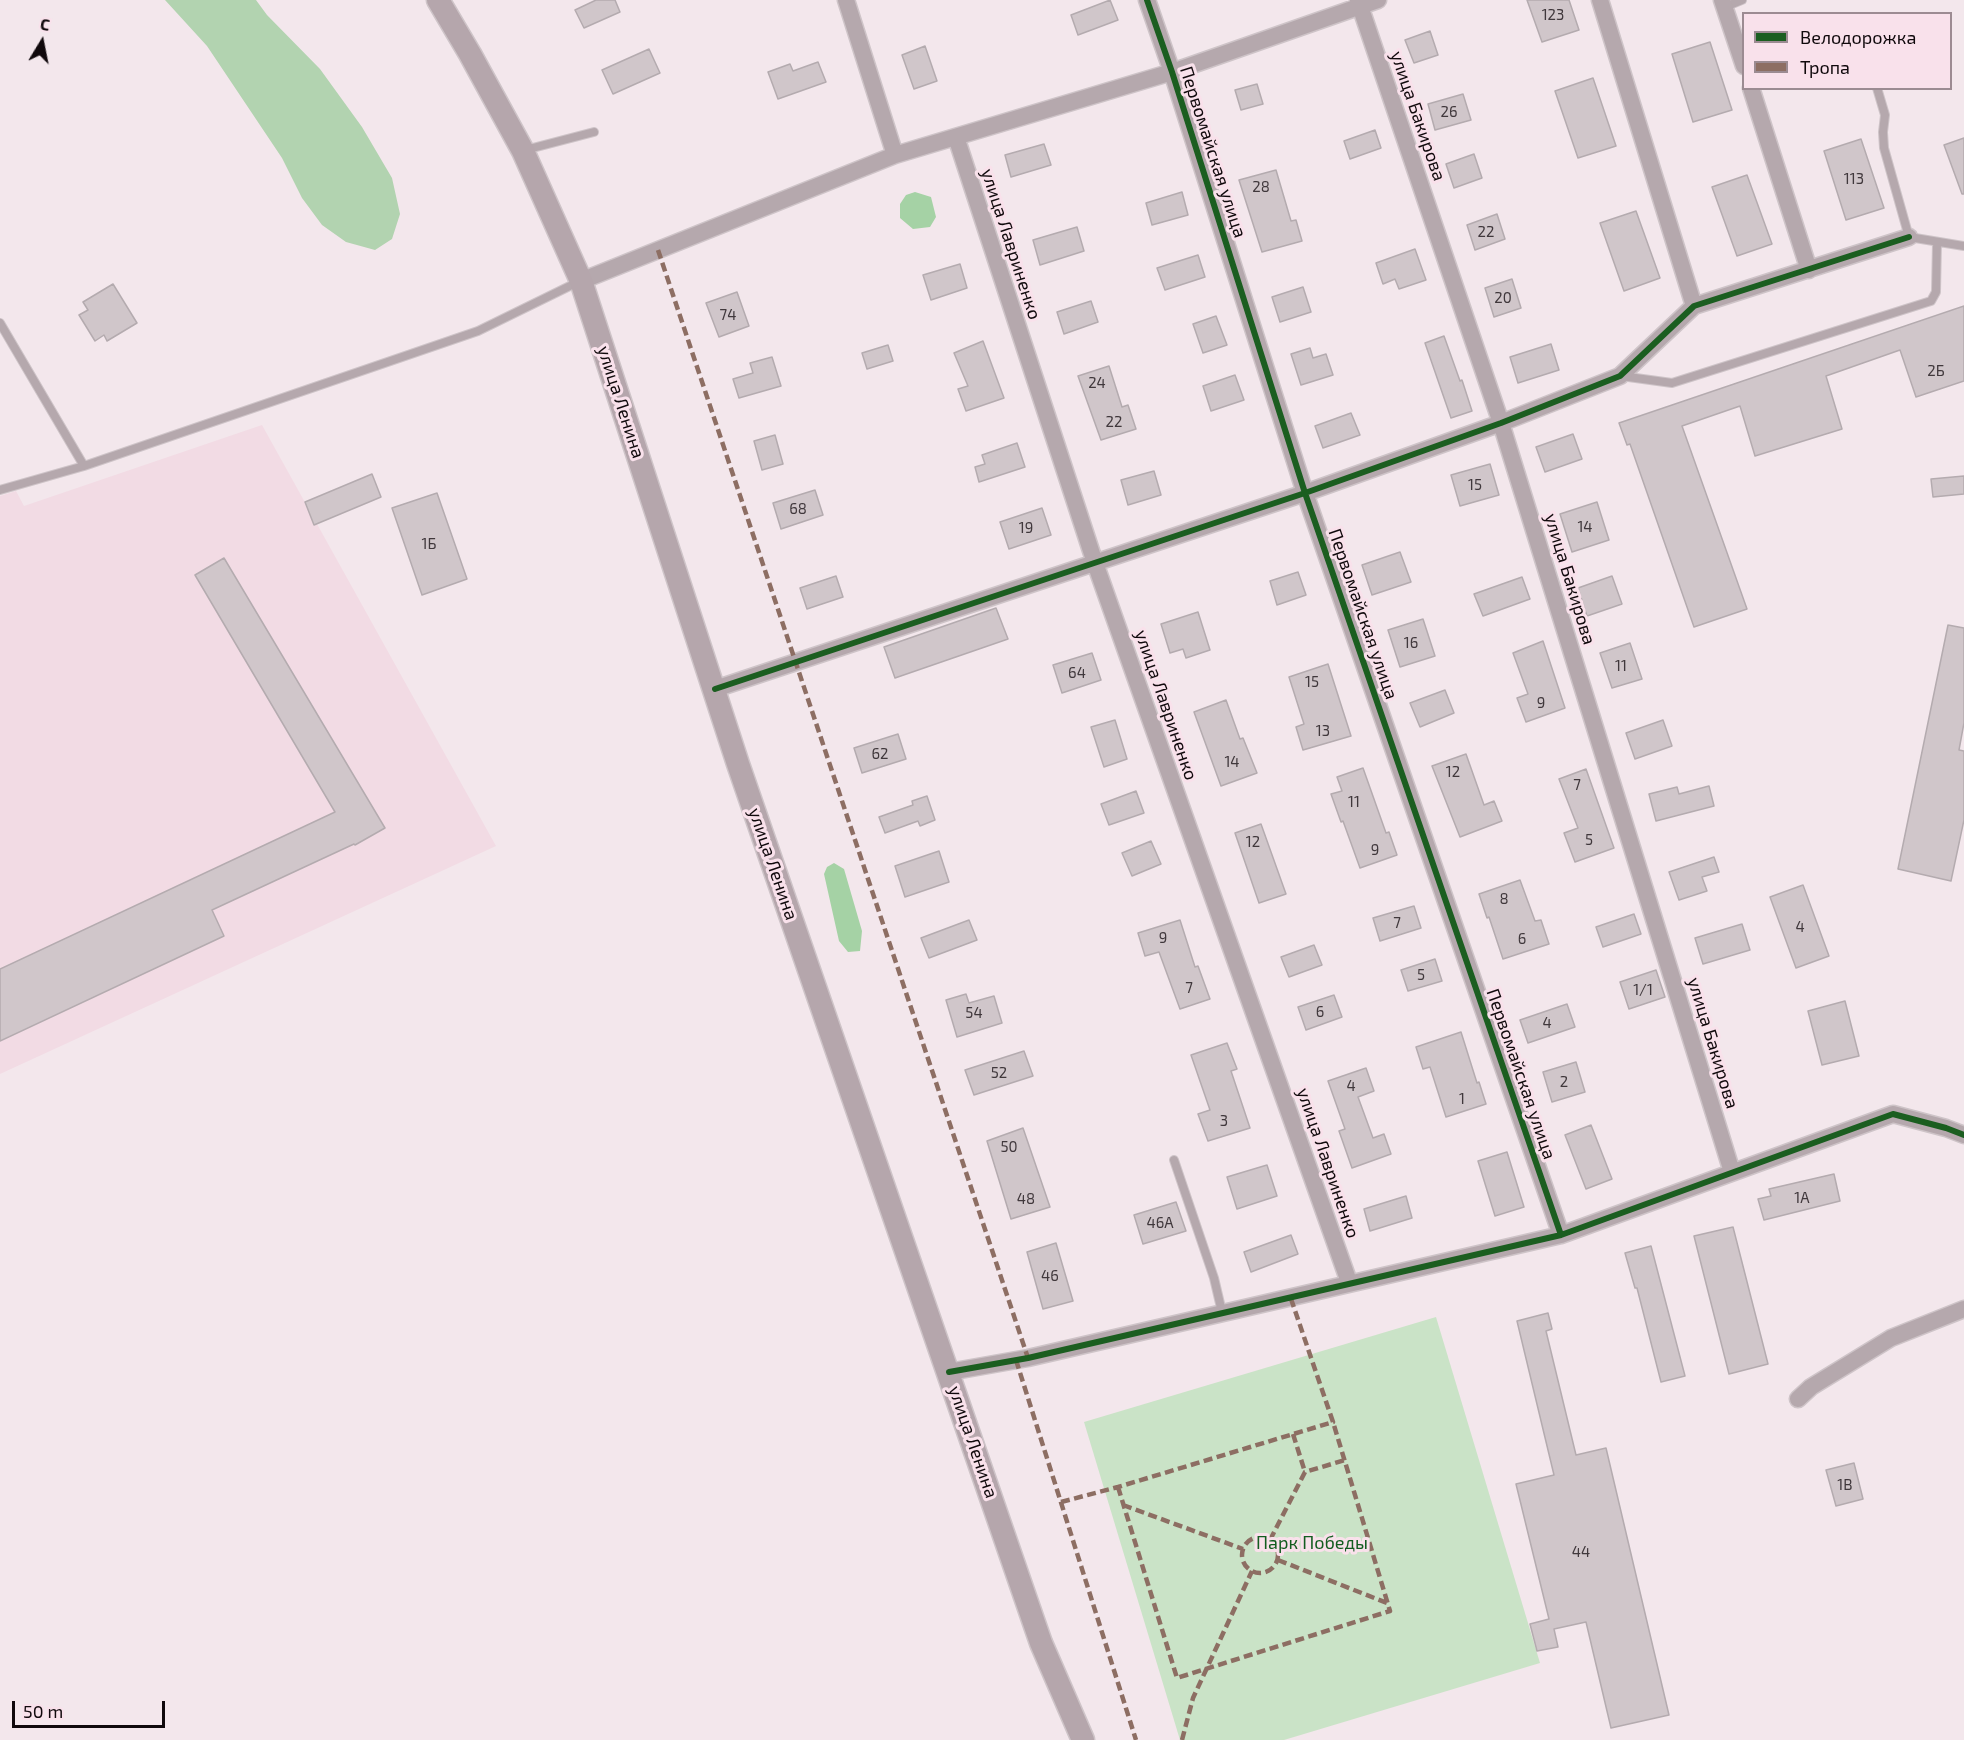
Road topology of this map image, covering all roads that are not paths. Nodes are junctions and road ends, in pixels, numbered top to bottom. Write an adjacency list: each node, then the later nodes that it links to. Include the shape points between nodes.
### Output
1 (438, 0): 15 (main road, улица Ленина)
2 (846, 0): 16 (street)
3 (1147, 0): 10 (street, Первомайская улица)
4 (1377, 0): 7 (street)
5 (1600, 0): 22 (street)
6 (1742, 0): 8 (lane)
7 (1360, 3): 10 (street); 25 (street, улица Бакирова)
8 (1723, 3): 9 (street)
9 (1742, 63)
10 (1172, 72): 14 (street); 28 (street, Первомайская улица)
11 (1752, 90): 20 (street)
12 (1878, 90): 17 (lane, via 1886,115 1884,148)
13 (594, 132): 15 (lane)
14 (956, 137): 16 (street); 29 (street, улица Лавриненко)
15 (523, 151): 21 (main road, улица Ленина)
16 (895, 155): 21 (street)
17 (1909, 237): 18 (lane); 20 (street)
18 (1937, 242): 19 (lane); 24 (lane, via 1936,292 1931,301 1672,383)
19 (1964, 246)
20 (1809, 270): 22 (street)
21 (581, 281): 26 (lane, via 478,331); 30 (main road, улица Ленина)
22 (1694, 306): 24 (street)
23 (0, 323): 26 (lane)
24 (1620, 376): 25 (street)
25 (1501, 423): 28 (street); 33 (street, улица Бакирова)
26 (84, 466): 27 (lane)
27 (0, 490)
28 (1305, 493): 29 (street); 34 (street, Первомайская улица)
29 (1095, 563): 30 (street); 35 (street, улица Лавриненко)
30 (715, 689): 38 (main road, улица Ленина)
31 (1964, 1135): 33 (street, via 1893,1114)
32 (1174, 1160): 37 (lane)
33 (1732, 1172): 34 (street)
34 (1561, 1235): 35 (street)
35 (1349, 1282): 37 (street)
36 (1964, 1309): 39 (street, via 1891,1338)
37 (1222, 1312): 38 (street, via 1028,1358)
38 (949, 1372): 40 (main road, улица Ленина, via 1041,1643)
39 (1798, 1399)
40 (1083, 1740)

